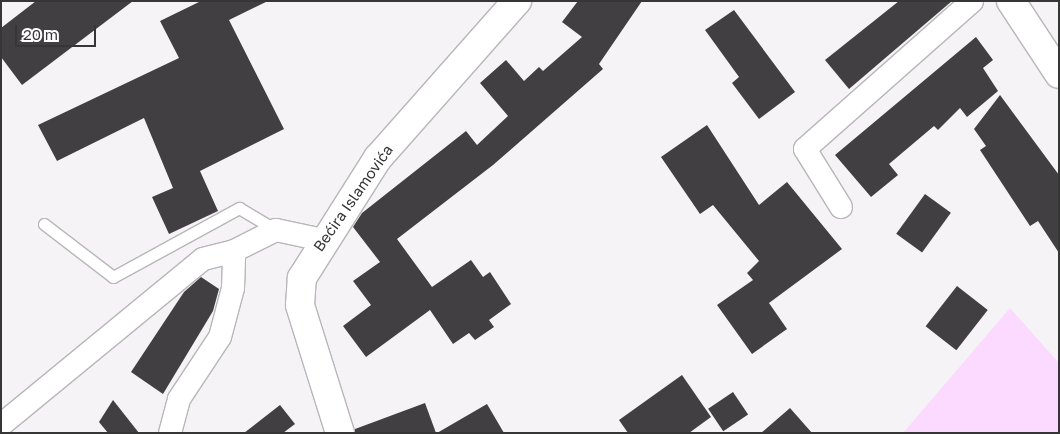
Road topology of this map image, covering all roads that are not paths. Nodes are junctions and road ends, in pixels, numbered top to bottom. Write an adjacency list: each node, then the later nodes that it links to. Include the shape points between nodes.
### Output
1 (517, 1): 8 (street, Bećira Islamovića, via 378,158)
2 (972, 1): 5 (street, via 806,150)
3 (1011, 1): 4 (street)
4 (1059, 74)
5 (841, 207)
6 (44, 224): 7 (lane, via 112,277 239,208)
7 (276, 230): 8 (street); 9 (street)
8 (323, 240): 12 (street, Bećira Islamovića, via 302,278 300,305)
9 (234, 251): 10 (street, via 203,259); 11 (street, via 234,281 220,338 179,399)
10 (1, 425)
11 (170, 433)
12 (340, 433)

